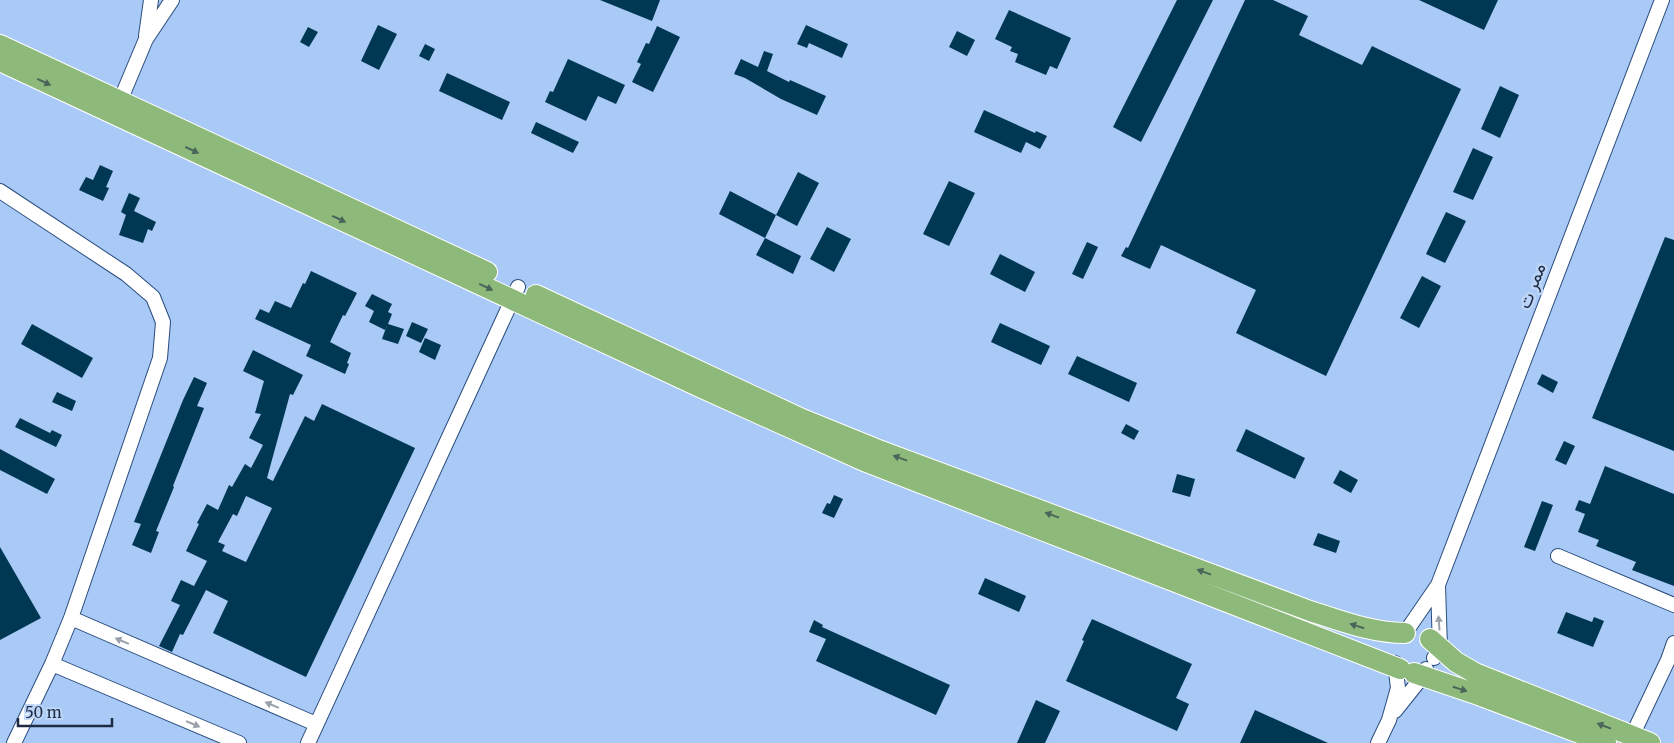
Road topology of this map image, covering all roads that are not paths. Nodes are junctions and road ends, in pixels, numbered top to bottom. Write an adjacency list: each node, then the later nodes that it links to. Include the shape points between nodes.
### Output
1 (151, 0): 4 (street)
2 (172, 0): 4 (street)
3 (1662, 0): 11 (street, ممر ت)
4 (146, 39): 7 (street)
5 (0, 45): 7 (highway)
6 (0, 61): 9 (highway, one-way to 9)
7 (120, 101): 9 (highway)
8 (0, 191): 13 (street, via 126,274 153,297 163,322 160,358)
9 (516, 293): 14 (highway, one-way to 9, via 1370,630 1310,611 876,449); 16 (highway, via 864,462); 19 (street)
10 (1558, 556): 12 (street)
11 (1438, 585): 14 (street, ممر ت); 16 (street, ممر ت, one-way to 11)
12 (1674, 605)
13 (71, 618): 17 (street); 19 (street, one-way to 13)
14 (1405, 633): 16 (highway, via 1420,632); 16 (highway, via 1392,650 1393,657)
15 (1674, 643): 20 (street)
16 (1418, 663): 18 (street); 18 (street, ممر ت, via 1398,688); 20 (highway, one-way to 16, via 1475,673 1456,662); 25 (highway, one-way to 25, via 1473,693)
17 (52, 664): 21 (street); 22 (street, one-way to 22)
18 (1389, 720): 24 (street)
19 (316, 724): 23 (street)
20 (1641, 740)
21 (14, 743)
22 (239, 743)
23 (308, 743)
24 (1378, 743)
25 (1606, 743)

